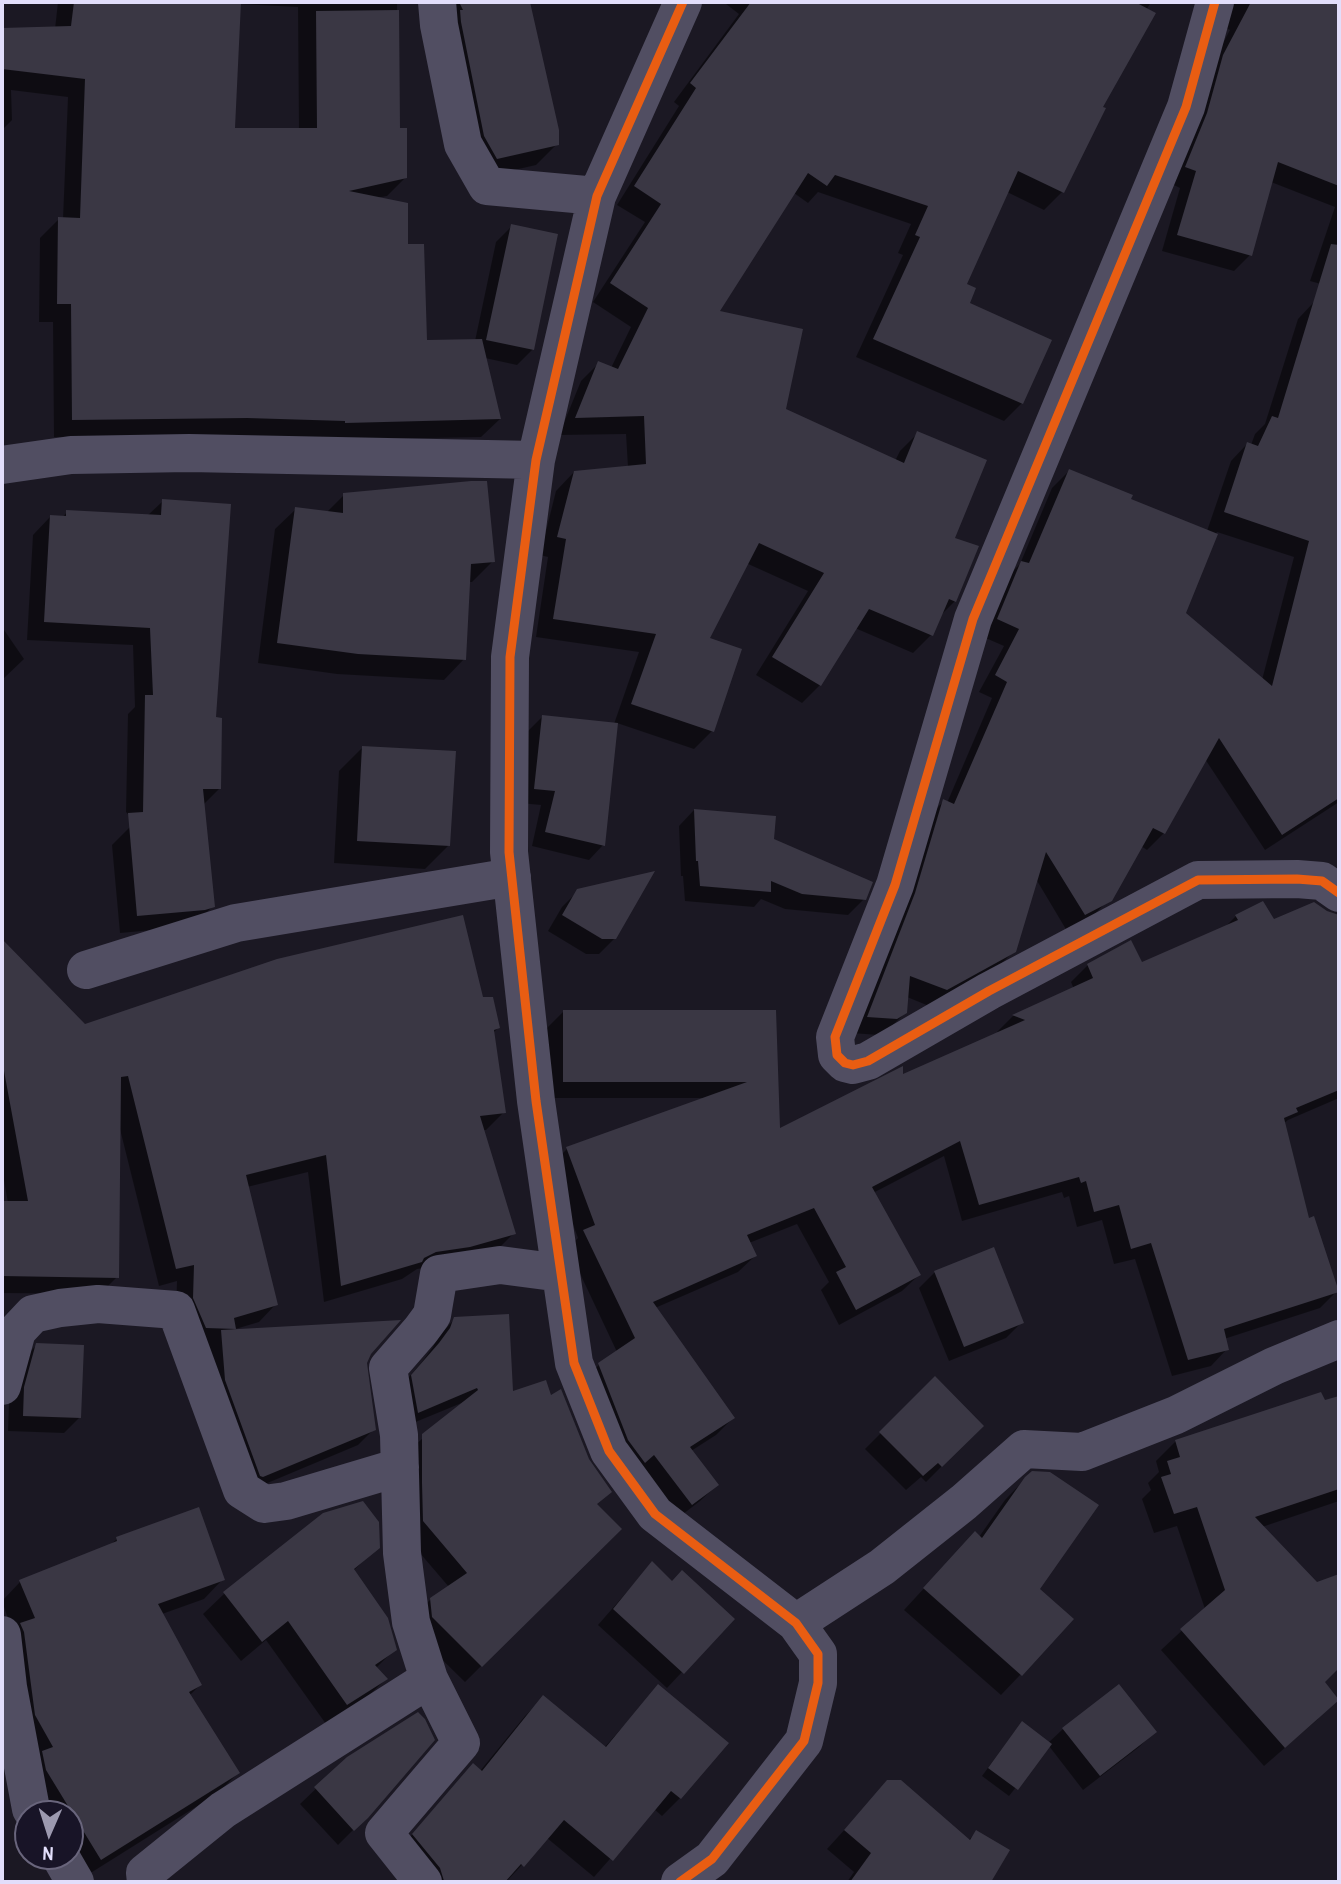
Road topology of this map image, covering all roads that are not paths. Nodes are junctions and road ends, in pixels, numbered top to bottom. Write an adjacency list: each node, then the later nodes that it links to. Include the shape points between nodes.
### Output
1 (437, 2): 4 (street, via 463,144 487,186)
2 (682, 2): 4 (street)
3 (1215, 2): 8 (street, via 1186,107 973,619 895,886 835,1037 837,1055 853,1065 868,1061 1198,880 1322,881)
4 (597, 196): 5 (street)
5 (536, 460): 6 (street, via 189,453 71,455); 7 (street, via 510,657)
6 (2, 466)
7 (512, 877): 9 (street, via 236,923); 10 (street, via 536,1101)
8 (1339, 892)
9 (86, 970)
10 (561, 1273): 13 (street, via 500,1265 439,1274 432,1315 388,1368); 14 (street, via 573,1363 609,1451 655,1514)
11 (1339, 1339): 14 (street, via 1176,1415 1082,1452 1024,1449 883,1567)
12 (2, 1386): 13 (street, via 17,1331 33,1314 98,1304 176,1310 242,1490 264,1504 286,1501)
13 (400, 1466): 16 (street, via 402,1553 411,1622)
14 (796, 1623): 21 (street, via 818,1654 818,1684 804,1741 712,1859)
15 (2, 1635): 17 (street)
16 (429, 1679): 19 (street, via 223,1810); 20 (street, via 461,1743 384,1833)
17 (5, 1687): 18 (street)
18 (29, 1800)
19 (143, 1879)
20 (423, 1882)
21 (680, 1882)

